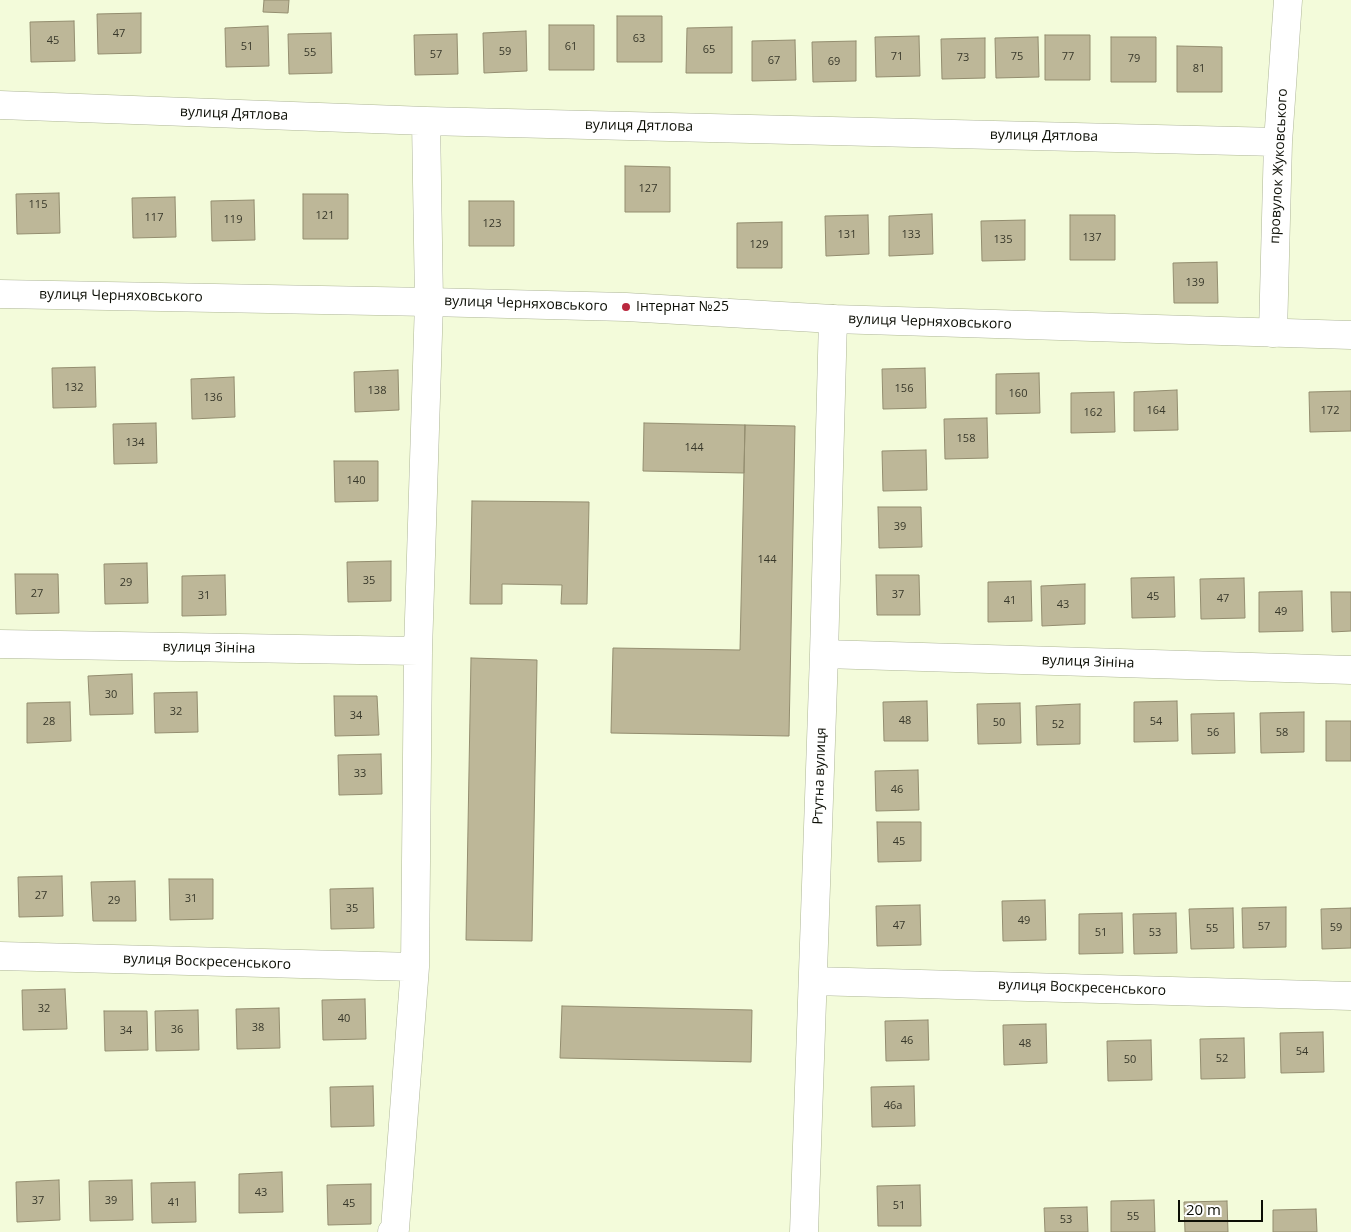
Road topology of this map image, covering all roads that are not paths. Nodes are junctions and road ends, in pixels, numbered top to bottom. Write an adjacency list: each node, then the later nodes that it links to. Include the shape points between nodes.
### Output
1 (1288, 0): 4 (street, провулок Жуковського)
2 (0, 105): 3 (street, вулиця Дятлова)
3 (426, 121): 4 (street, вулиця Дятлова); 6 (street)
4 (1278, 142): 8 (street, провулок Жуковського)
5 (0, 294): 6 (street, вулиця Черняховського)
6 (430, 302): 7 (street, вулиця Черняховського, via 626,307); 11 (street)
7 (832, 319): 8 (street, вулиця Черняховського); 12 (street, Ртутна вулиця)
8 (1273, 333): 9 (street, вулиця Черняховського)
9 (1351, 335)
10 (0, 644): 11 (street, вулиця Зініна)
11 (418, 651): 15 (street)
12 (824, 654): 13 (street, вулиця Зініна); 16 (street, Ртутна вулиця)
13 (1351, 670)
14 (0, 956): 15 (street, вулиця Воскресенського)
15 (415, 967): 18 (street)
16 (813, 980): 17 (street, вулиця Воскресенського); 19 (street, Ртутна вулиця)
17 (1351, 996)
18 (394, 1230)
19 (804, 1232)

